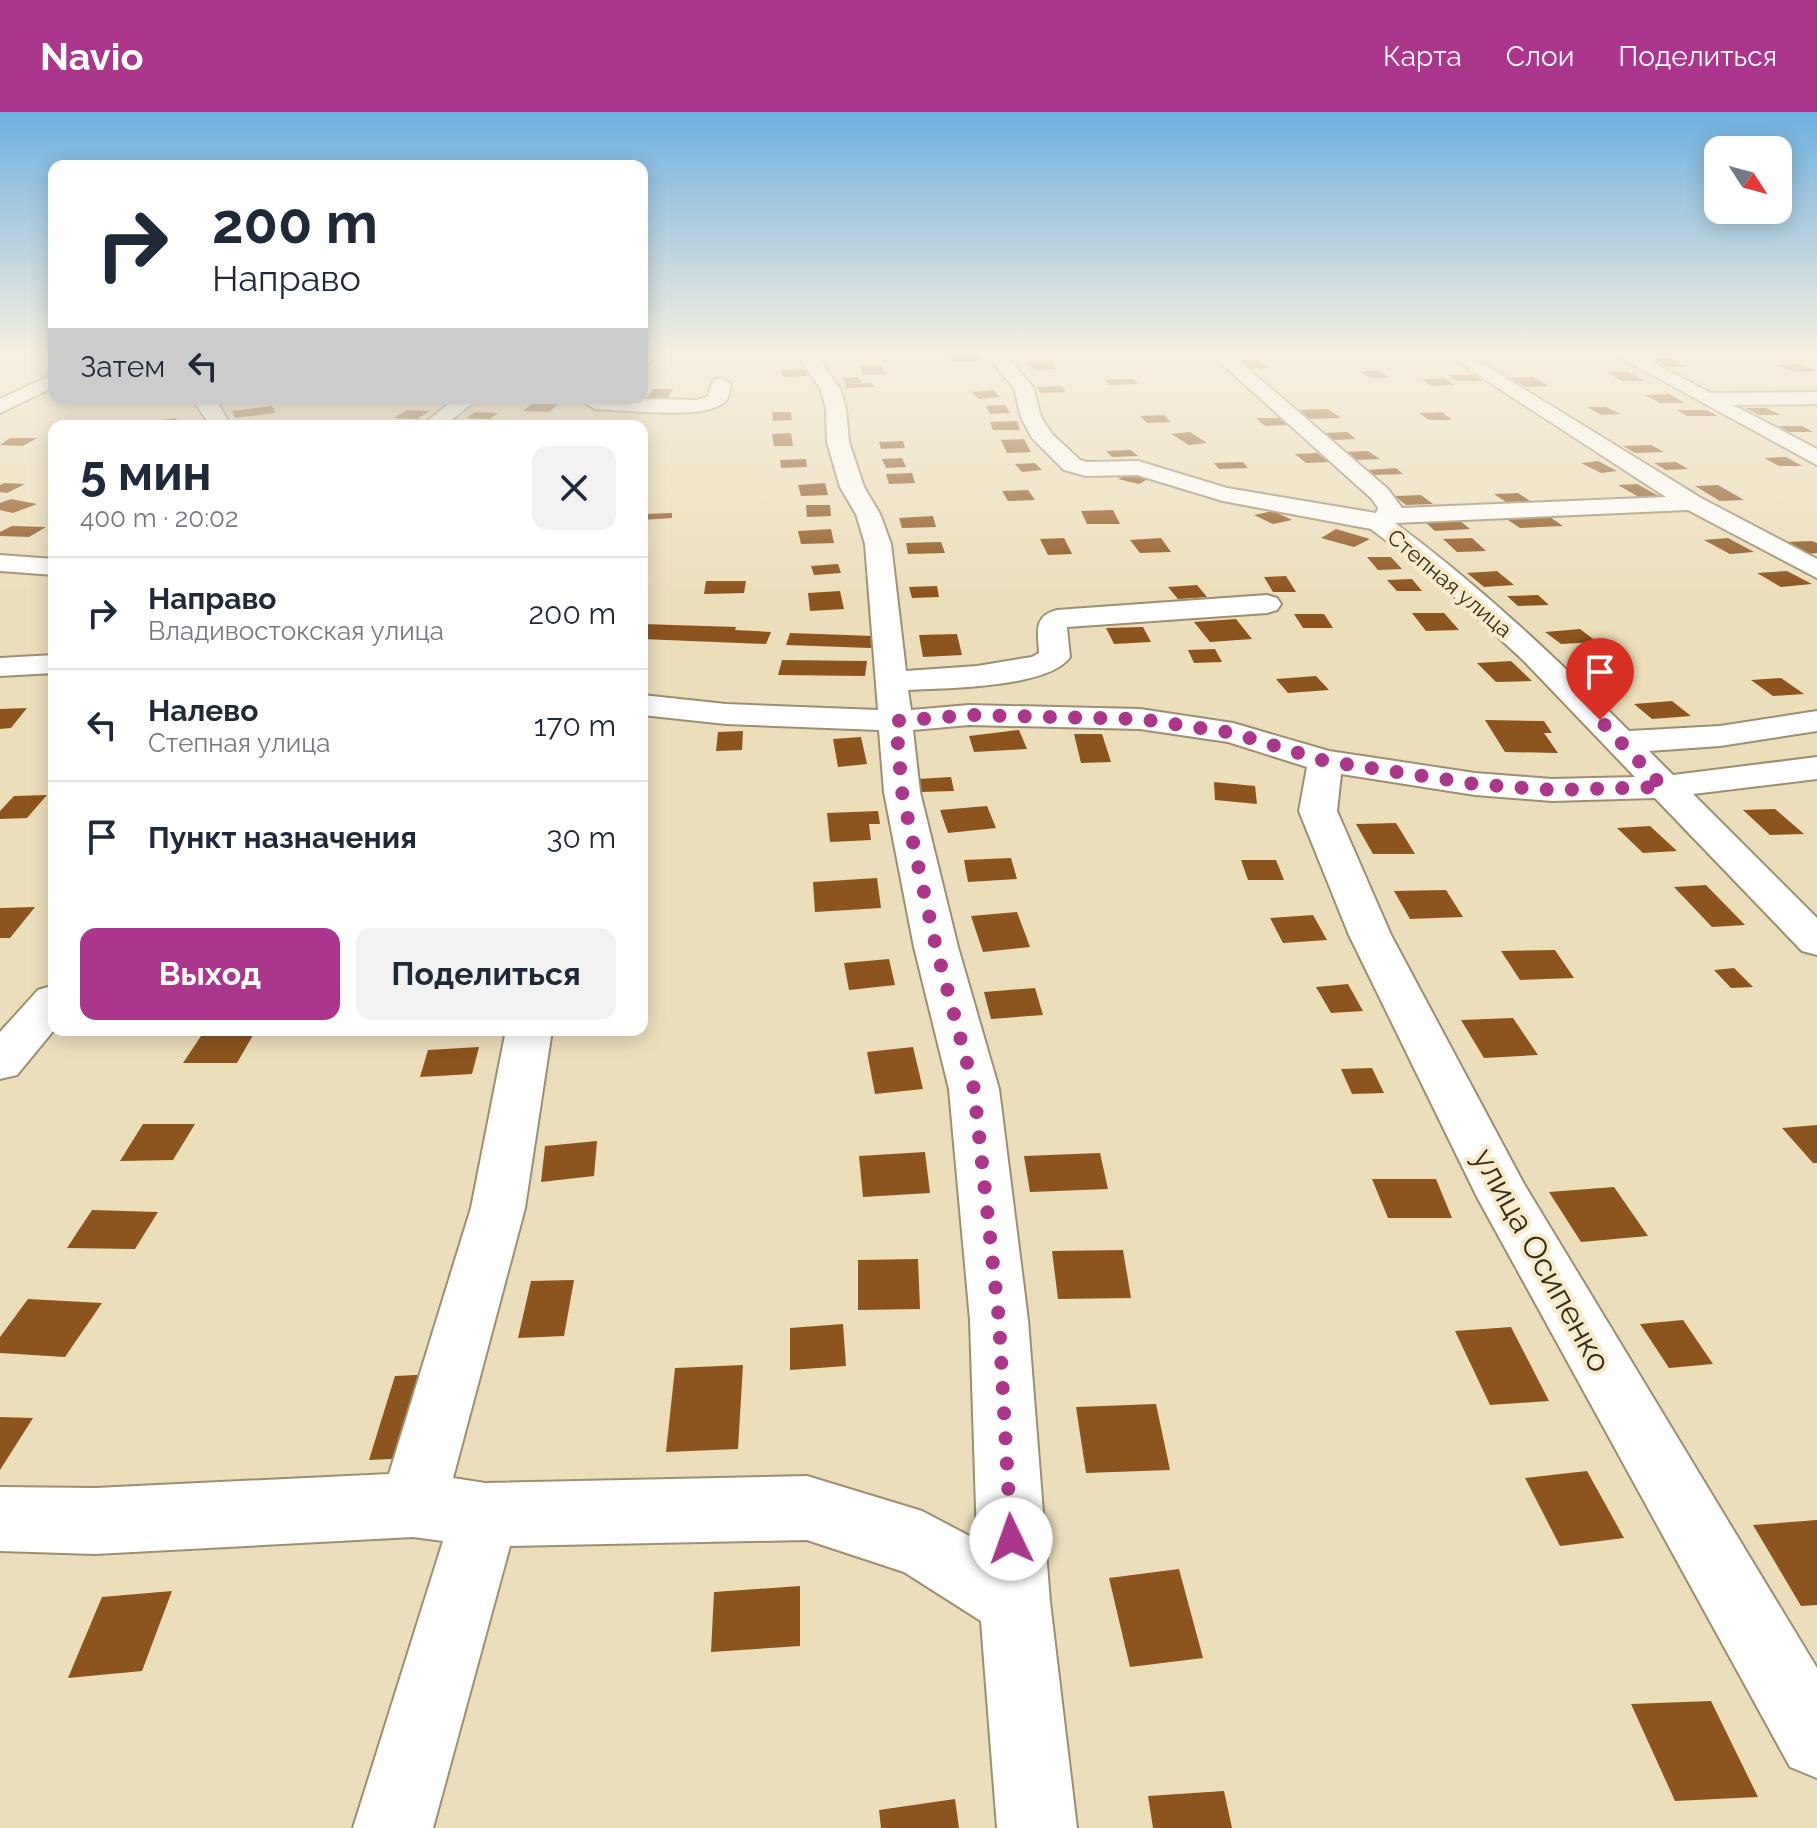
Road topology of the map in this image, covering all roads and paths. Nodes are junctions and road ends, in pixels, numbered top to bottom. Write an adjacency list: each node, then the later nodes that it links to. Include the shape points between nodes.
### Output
1 (838, 434): 15 (street, via 847,472 878,544)
2 (1041, 434): 8 (street, via 1072,465 1086,469 1138,468 1223,494)
3 (1312, 434): 8 (street, Степная улица, via 1380,494 1390,508)
4 (1582, 434): 7 (street)
5 (1772, 434): 6 (street)
6 (1817, 458)
7 (1692, 503): 8 (street); 11 (street)
8 (1383, 520): 18 (street, Степная улица, via 1534,654)
9 (0, 563): 10 (street)
10 (48, 567)
11 (1817, 570)
12 (1267, 604): 15 (street, via 1057,619 1051,630 1055,657 1048,664)
13 (48, 664): 14 (street)
14 (0, 667)
15 (893, 702): 16 (street, via 726,714); 19 (street, via 969,715 1140,719 1233,733); 29 (street, via 902,792 974,1089 999,1320)
16 (648, 706)
17 (1817, 721): 18 (street, via 1720,736)
18 (1622, 742): 21 (street, Степная улица)
19 (1325, 761): 21 (street, via 1552,790); 30 (street, улица Осипенко, via 1318,811 1370,935 1504,1197)
20 (1817, 768): 21 (street)
21 (1663, 787): 22 (street, Степная улица)
22 (1817, 942)
23 (48, 1007): 25 (street)
24 (528, 1036): 26 (street, via 498,1208)
25 (0, 1063)
26 (413, 1505): 27 (street); 28 (street, via 95,1521)
27 (485, 1515): 29 (street, via 807,1508 922,1545); 31 (street)
28 (0, 1519)
29 (1015, 1602): 32 (street)
30 (1817, 1740)
31 (393, 1828)
32 (1037, 1828)

